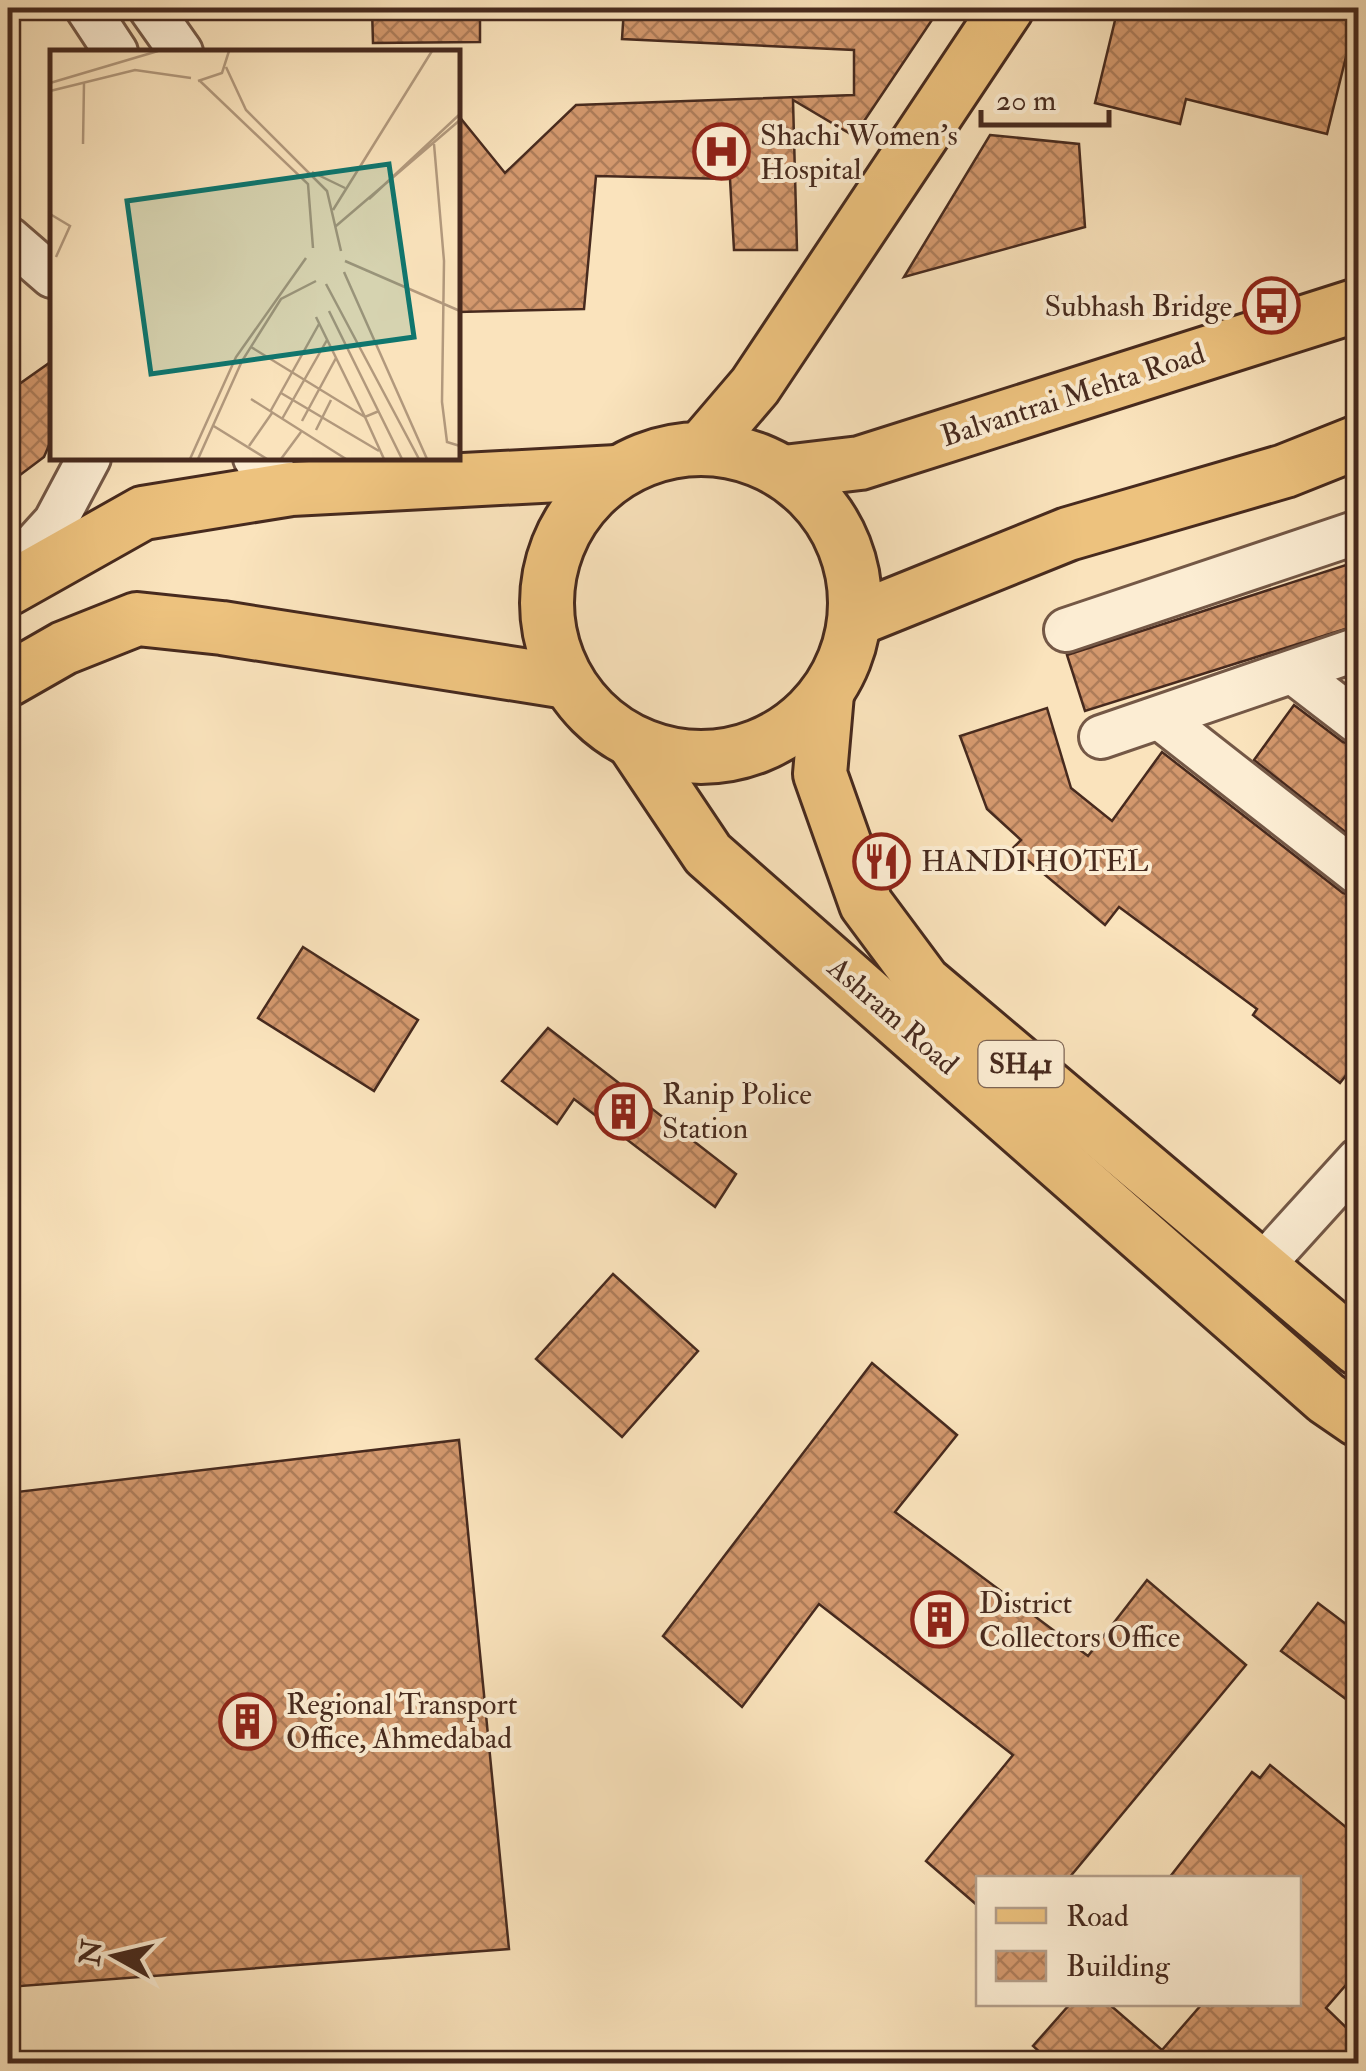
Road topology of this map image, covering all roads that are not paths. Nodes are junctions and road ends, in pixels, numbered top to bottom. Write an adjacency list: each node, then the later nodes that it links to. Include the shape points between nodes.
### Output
1 (87, 8): 4 (street)
2 (150, 8): 5 (street)
3 (1007, 8): 10 (main road, via 755,386)
4 (115, 50)
5 (180, 50)
6 (8, 238): 7 (street)
7 (50, 274)
8 (1358, 305): 14 (main road, Balvantrai Mehta Road, via 860,462)
9 (1358, 442): 19 (main road, via 1285,472 1068,534)
10 (702, 448): 13 (main road, via 658,454); 14 (main road, via 745,454)
11 (89, 460): 17 (street, via 56,522)
12 (414, 470): 13 (main road); 15 (main road)
13 (617, 472): 24 (main road, via 582,504 558,545 546,591 550,638)
14 (784, 472): 19 (main road, via 817,500 841,536 854,577)
15 (273, 473): 18 (main road, via 143,513)
16 (1358, 532): 20 (street)
17 (8, 574)
18 (8, 590)
19 (855, 620): 25 (main road, via 846,659)
20 (1066, 630)
21 (1358, 649): 22 (street)
22 (1293, 672): 26 (street); 27 (street)
23 (8, 680): 24 (main road, via 137,619)
24 (567, 682): 29 (main road, via 596,719)
25 (826, 694): 29 (main road, via 788,732 740,754 686,759); 32 (main road, Ashram Road / SH41, via 820,774 866,904 924,982)
26 (1160, 718): 28 (street); 30 (street)
27 (1358, 722)
28 (1100, 737)
29 (636, 745): 34 (main road, Ashram Road, via 708,854)
30 (1358, 873)
31 (1358, 1160): 32 (street)
32 (1261, 1267): 33 (main road, Ashram Road / SH41)
33 (1358, 1349)
34 (1358, 1420)

